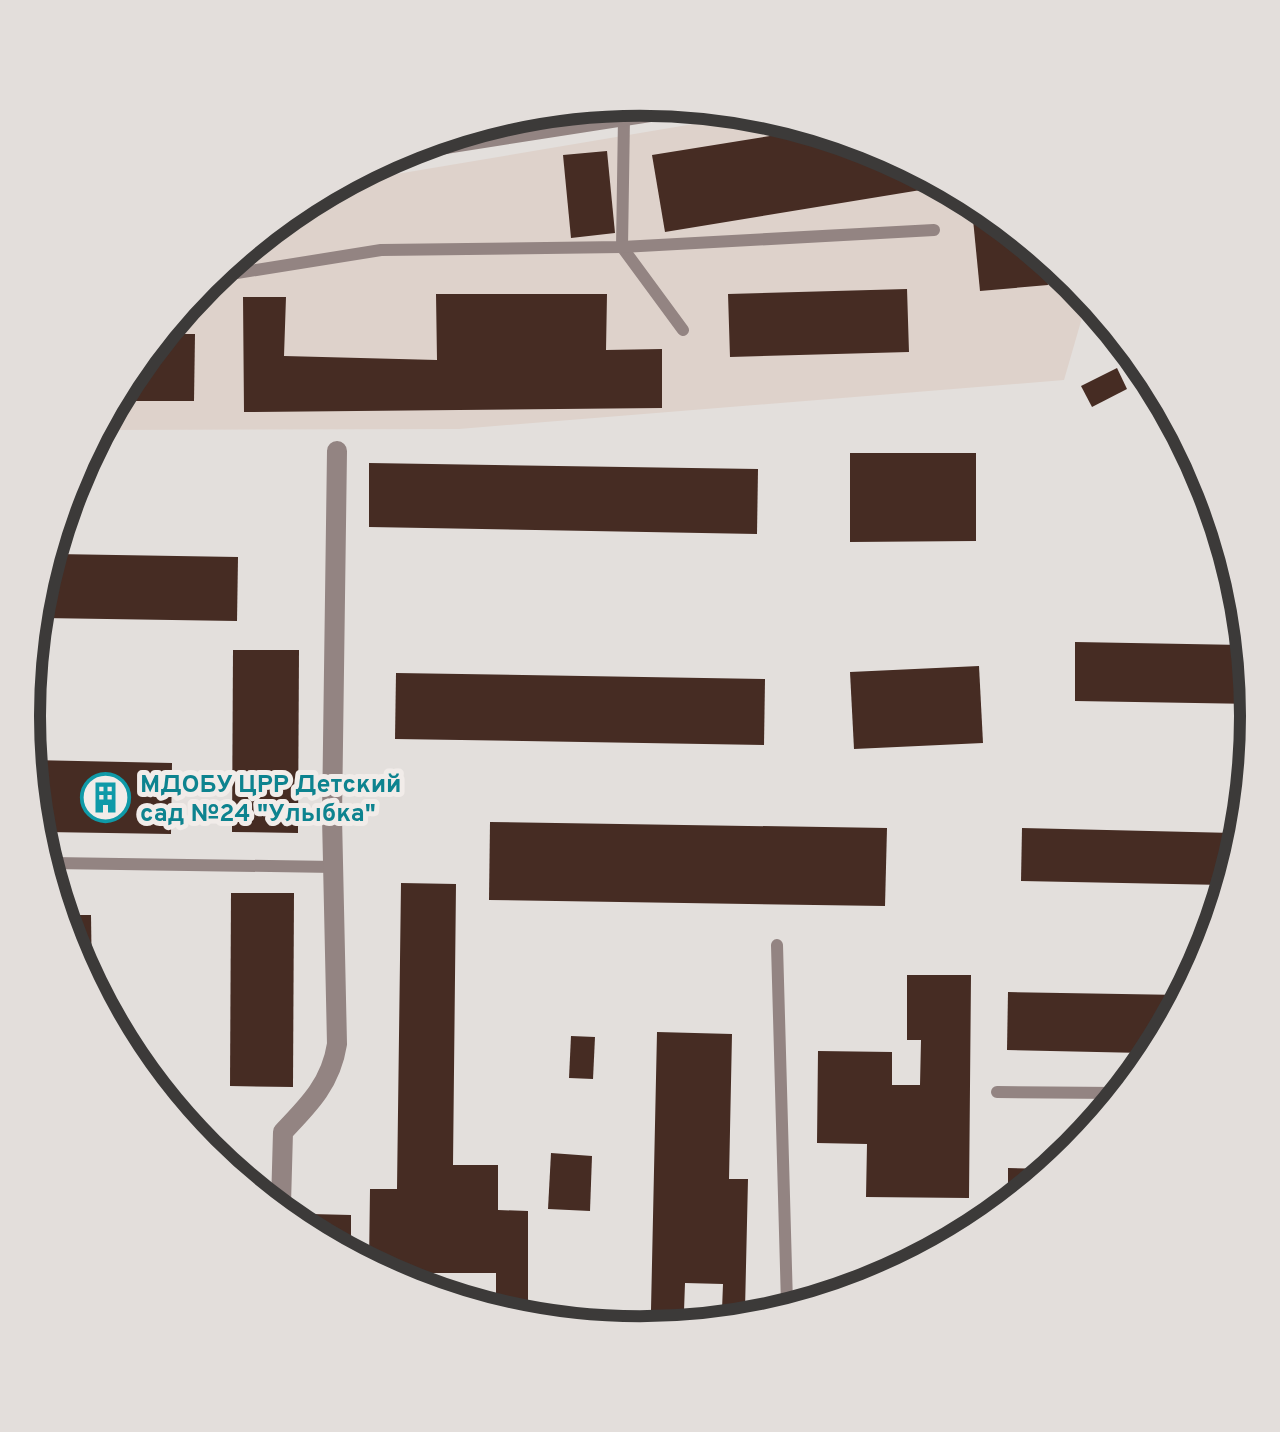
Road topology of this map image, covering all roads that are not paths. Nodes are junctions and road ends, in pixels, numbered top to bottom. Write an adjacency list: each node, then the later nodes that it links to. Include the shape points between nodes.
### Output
1 (628, 116): 2 (street)
2 (624, 117): 3 (street); 5 (lane)
3 (472, 140)
4 (934, 230): 5 (lane)
5 (622, 247): 6 (lane, via 381,250); 7 (lane)
6 (235, 273)
7 (682, 330)
8 (338, 451): 10 (street)
9 (58, 863): 10 (lane)
10 (335, 867): 14 (street, via 337,1044 316,1097 283,1132)
11 (777, 945): 15 (lane)
12 (997, 1092): 13 (lane)
13 (1106, 1093)
14 (281, 1196)
15 (787, 1298)

